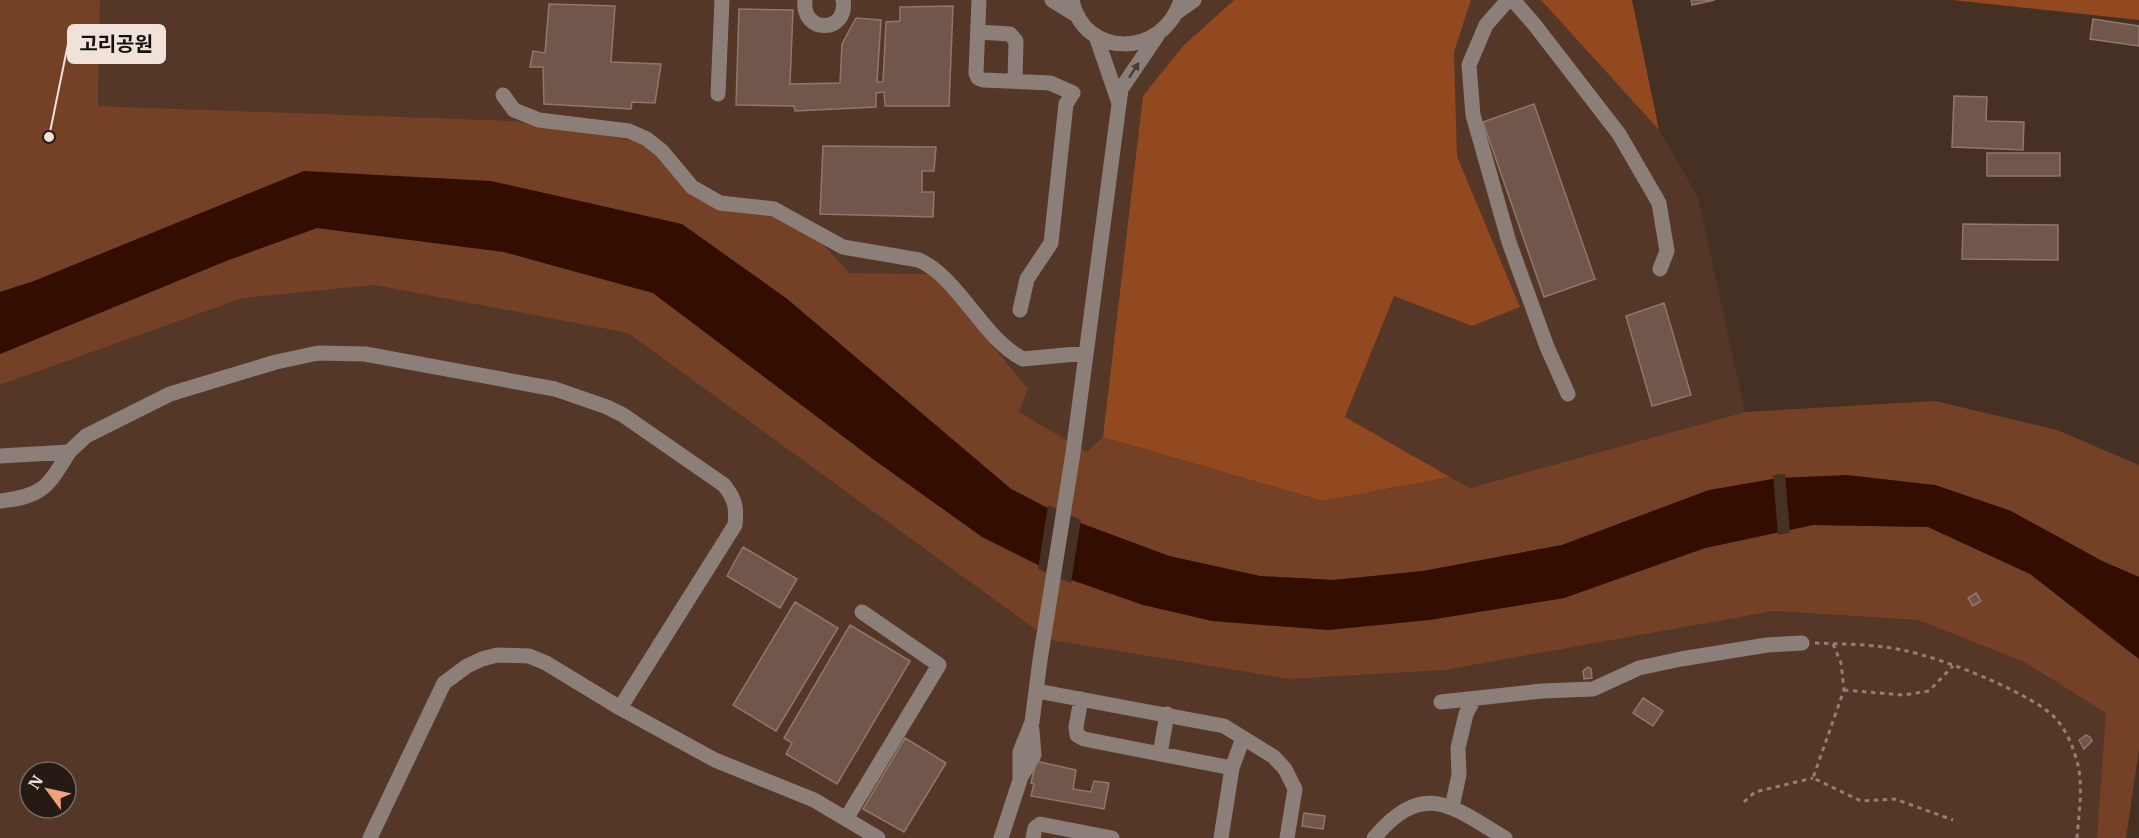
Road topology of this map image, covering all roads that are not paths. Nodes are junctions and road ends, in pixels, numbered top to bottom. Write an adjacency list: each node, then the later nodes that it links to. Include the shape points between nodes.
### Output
1 (722, 0): 16 (street)
2 (805, 0): 3 (street, via 806,14 821,26 838,20)
3 (843, 0)
4 (979, 0): 12 (street)
5 (1052, 0): 11 (street)
6 (1072, 0): 11 (street)
7 (1194, 0): 10 (street)
8 (1508, 0): 22 (street, via 1486,25 1469,65 1473,115 1509,242)
9 (1514, 0): 19 (street, via 1619,134 1659,203 1667,251)
10 (1179, 6): 14 (street, via 1168,26)
11 (1078, 16): 13 (street)
12 (978, 32): 15 (street, via 1014,36); 15 (street, via 978,78)
13 (1096, 36): 14 (street, via 1126,44); 18 (street)
14 (1156, 36): 18 (street, one-way to 14, via 1121,89)
15 (1016, 81): 20 (street, via 1050,83 1073,93 1066,104 1051,243 1027,279)
16 (718, 94)
17 (503, 95): 21 (street, via 514,110 539,120 629,131 647,139 692,187 720,203 774,209 843,247 927,264 999,340 1023,359)
18 (1119, 106): 21 (street)
19 (1660, 269)
20 (1020, 310)
21 (1086, 353): 28 (street)
22 (1568, 394)
23 (69, 452): 24 (street); 25 (street, via 54,478 39,492); 32 (street, via 86,436 170,394 318,353 365,354 555,389 607,407 724,485 737,507 735,525)
24 (0, 456)
25 (0, 501)
26 (862, 612): 38 (street, via 939,665)
27 (1802, 643): 30 (street, via 1767,645 1639,668 1593,689)
28 (1037, 691): 29 (street); 41 (street, via 1032,722 1020,752 1020,780)
29 (1081, 699): 33 (street); 35 (street, via 1077,735)
30 (1474, 699): 31 (street); 37 (street, via 1458,748 1459,775)
31 (1441, 702)
32 (620, 708): 38 (street, via 715,760 814,801); 39 (street, via 529,656 497,655 467,666 444,684 436,698)
33 (1167, 714): 34 (street, via 1224,726); 35 (street)
34 (1243, 738): 36 (street); 45 (street, via 1274,758 1295,789)
35 (1160, 754): 36 (street)
36 (1232, 768): 44 (street)
37 (1452, 807): 46 (street, via 1440,802 1411,807); 47 (street)
38 (846, 819): 40 (street)
39 (370, 838)
40 (878, 838)
41 (1001, 838)
42 (1033, 838): 43 (street, via 1040,824)
43 (1112, 838)
44 (1221, 838)
45 (1287, 838)
46 (1374, 838)
47 (1505, 838)

